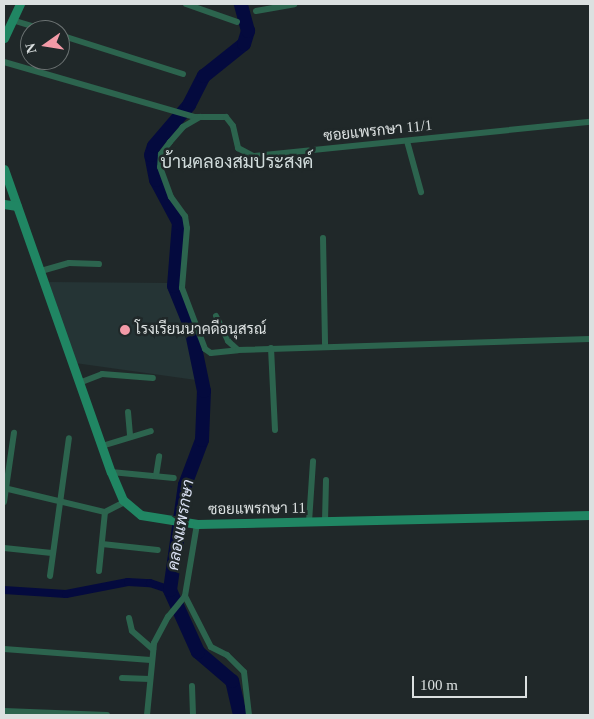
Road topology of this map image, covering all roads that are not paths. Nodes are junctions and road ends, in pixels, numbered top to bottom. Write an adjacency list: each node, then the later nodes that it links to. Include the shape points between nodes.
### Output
1 (20, 4): 6 (street)
2 (186, 4): 8 (street)
3 (294, 4): 4 (street)
4 (273, 5): 5 (street)
5 (256, 11)
6 (12, 20): 7 (street); 9 (street)
7 (20, 22)
8 (237, 22)
9 (5, 32)
10 (70, 38): 12 (street)
11 (4, 62): 13 (street)
12 (183, 74)
13 (197, 117): 15 (street, ซอยแพรกษา 11/1, via 226,117 234,126 238,148 247,155); 27 (street, via 183,127 161,154 160,167 188,228 182,288 205,349 211,353)
14 (590, 122): 15 (street, ซอยแพรกษา 11/1)
15 (407, 142): 17 (street)
16 (4, 169): 19 (street, ซอยแพรกษา 11)
17 (420, 192)
18 (4, 204): 19 (street)
19 (17, 206): 22 (street, ซอยแพรกษา 11)
20 (323, 238): 25 (street)
21 (99, 264): 22 (street, via 68,263)
22 (41, 271): 29 (street, ซอยแพรกษา 11)
23 (216, 316): 27 (street, via 228,342)
24 (590, 340): 25 (street)
25 (325, 347): 26 (street)
26 (271, 348): 27 (street); 31 (street)
27 (238, 350)
28 (153, 378): 29 (street, via 102,374)
29 (79, 383): 36 (street, ซอยแพรกษา 11)
30 (128, 412): 34 (street)
31 (275, 430)
32 (150, 431): 34 (street)
33 (14, 433): 43 (street)
34 (130, 437): 36 (street)
35 (68, 438): 44 (street)
36 (102, 446): 39 (street, ซอยแพรกษา 11)
37 (159, 456): 40 (street)
38 (313, 461): 50 (street)
39 (111, 472): 40 (street); 46 (street, ซอยแพรกษา 11)
40 (156, 476): 41 (street)
41 (174, 478)
42 (326, 480): 49 (street)
43 (5, 488): 44 (street); 45 (street)
44 (59, 501): 47 (street); 55 (street)
45 (4, 502)
46 (125, 502): 47 (street); 51 (street, ซอยแพรกษา 11, via 140,516)
47 (105, 512): 52 (street)
48 (590, 515): 49 (street, ซอยแพรกษา 11)
49 (325, 521): 50 (street, ซอยแพรกษา 11)
50 (310, 522): 51 (street, ซอยแพรกษา 11)
51 (194, 524): 58 (street)
52 (102, 544): 54 (street); 56 (street)
53 (4, 548): 55 (street)
54 (158, 550)
55 (52, 553): 57 (street)
56 (99, 571)
57 (50, 576)
58 (185, 596): 61 (street, via 168,617); 70 (street, via 210,647 227,655 244,672)
59 (129, 618): 61 (street, via 132,631)
60 (4, 648): 62 (street)
61 (153, 649): 62 (street)
62 (151, 660): 64 (street)
63 (122, 678): 64 (street)
64 (150, 679): 68 (street)
65 (192, 686): 69 (street)
66 (4, 711): 67 (street)
67 (107, 715)
68 (147, 715)
69 (192, 715)
70 (249, 715)

